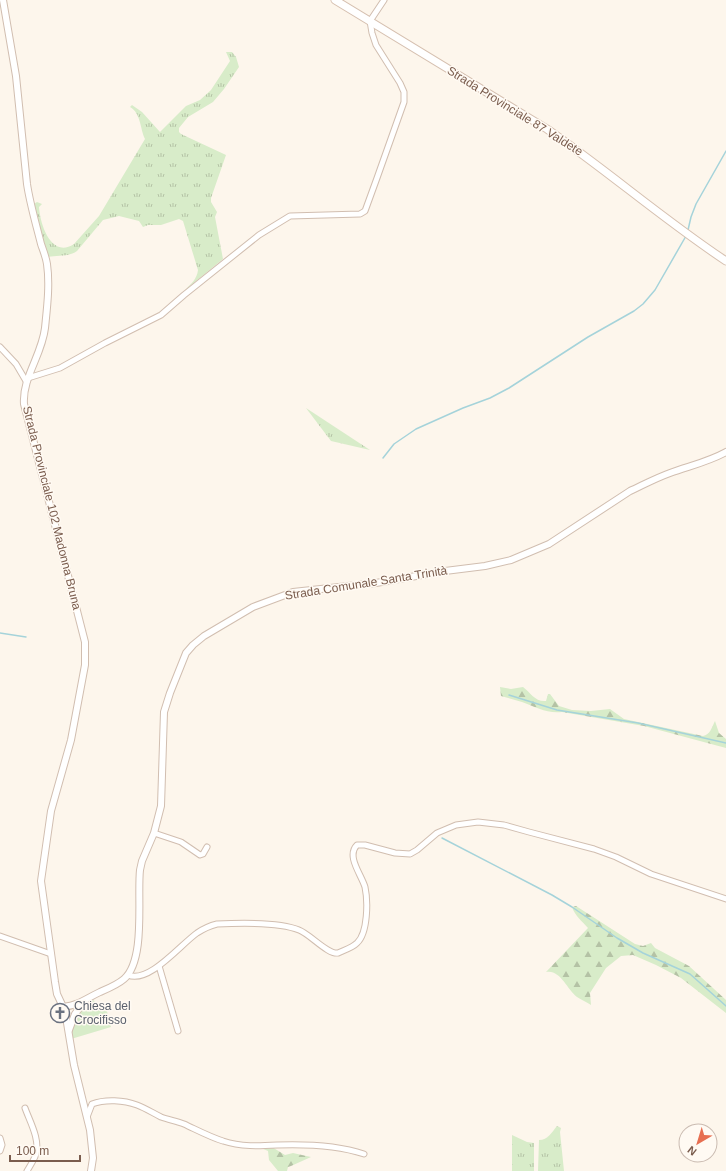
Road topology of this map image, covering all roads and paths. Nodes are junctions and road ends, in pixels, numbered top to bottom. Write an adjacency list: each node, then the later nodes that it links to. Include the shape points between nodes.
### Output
1 (4, 0): 7 (street, Strada Provinciale 102 Madonna Bruna, via 16,76 27,184 47,264 48,279 43,340)
2 (335, 0): 4 (main road, Strada Provinciale 87 Valdete)
3 (384, 0): 4 (street)
4 (370, 21): 5 (main road, Strada Provinciale 87 Valdete, via 572,146); 7 (street, via 376,45 404,92 404,102 365,211 360,214 290,216 259,235 161,315 60,368)
5 (726, 261)
6 (0, 347): 7 (street)
7 (27, 380): 13 (street, Strada Provinciale 102 Madonna Bruna, via 24,404 85,642 85,665 71,740 51,811 41,881)
8 (726, 452): 9 (street, Strada Comunale Santa Trinità, via 697,465 659,477 630,491 549,544 511,560 376,583 293,592 253,607 204,636 186,653 164,712 161,806)
9 (154, 833): 10 (street, via 181,842 200,855); 15 (street, Strada Comunale Santa Trinità, via 140,870 138,944)
10 (207, 847)
11 (726, 899): 14 (street, via 651,874 594,849 504,825 466,823 446,828 410,854 357,844 353,859 367,899 365,926 358,942 342,951 335,954 309,935 287,926 216,924 198,933)
12 (0, 936): 13 (street)
13 (51, 954): 18 (street, Strada Provinciale 102 Madonna Bruna, via 55,982)
14 (159, 966): 15 (street, via 141,976); 21 (street)
15 (128, 975): 16 (street, via 124,980)
16 (84, 1002): 17 (street); 19 (street)
17 (75, 1005): 18 (street); 20 (street)
18 (63, 1007): 20 (street, Strada Provinciale 102 Madonna Bruna)
19 (75, 1014): 20 (street); 22 (street)
20 (66, 1016): 22 (street, Strada Provinciale 102 Madonna Bruna)
21 (178, 1031)
22 (68, 1032): 24 (street, Strada Provinciale 102 Madonna Bruna)
23 (25, 1108): 28 (street, via 37,1145 36,1154)
24 (87, 1117): 27 (street, via 92,1104 125,1102 234,1144 261,1147 299,1145 353,1150); 29 (street, Strada Provinciale 102 Madonna Bruna, via 93,1158)
25 (0, 1138): 26 (street)
26 (0, 1151)
27 (364, 1154)
28 (27, 1171)
29 (90, 1171)

